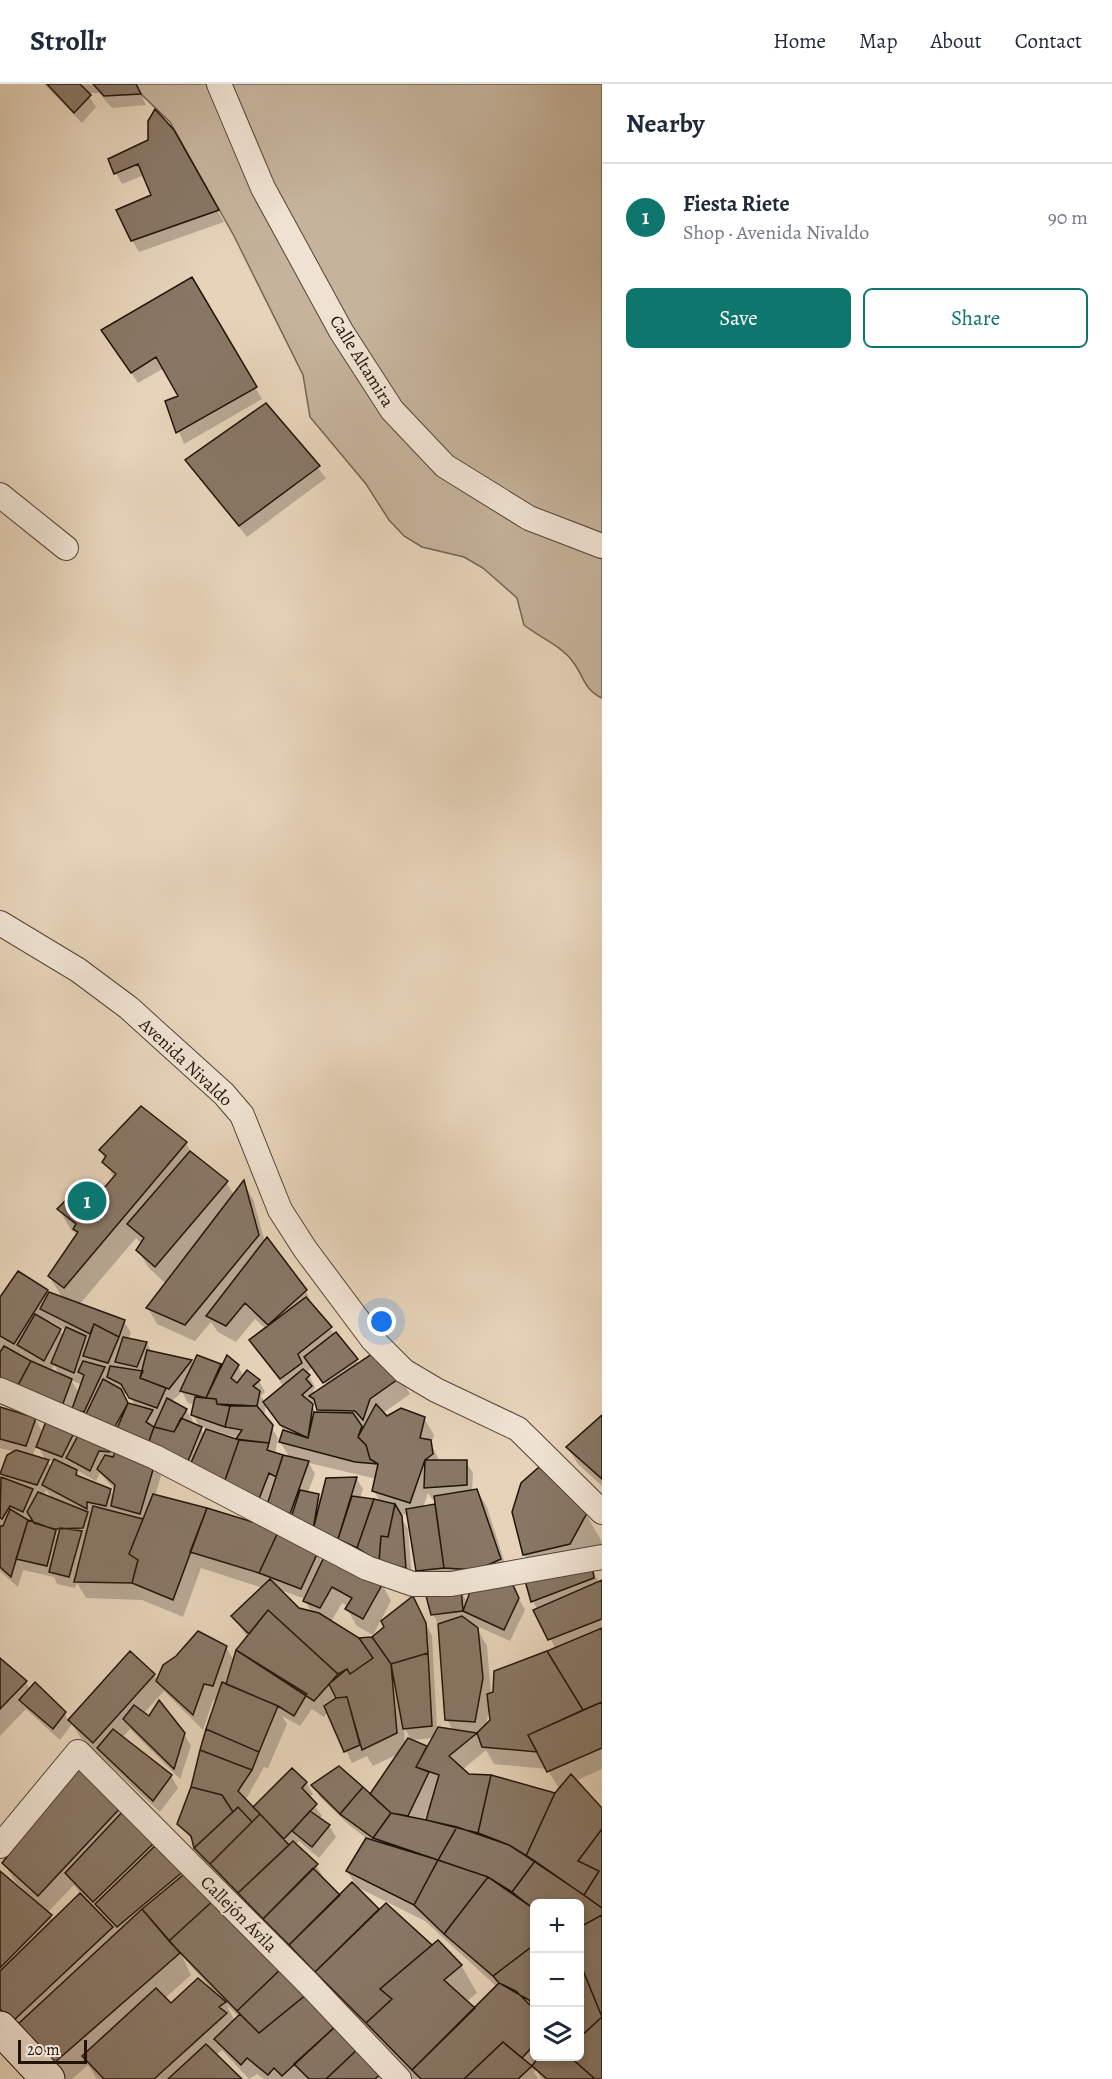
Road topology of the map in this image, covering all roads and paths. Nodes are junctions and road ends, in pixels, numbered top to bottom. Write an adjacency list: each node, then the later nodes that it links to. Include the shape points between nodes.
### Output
1 (219, 84): 3 (street, Calle Altamira, via 263,188 341,331 392,410 445,466 529,518)
2 (0, 495): 4 (street)
3 (602, 546)
4 (66, 548)
5 (0, 923): 7 (street, Avenida Nivaldo, via 78,970 120,1001 224,1094 242,1115 280,1210 305,1249 373,1340 404,1371 518,1429)
6 (0, 1390): 8 (street, via 155,1457 367,1568 413,1584 451,1584)
7 (602, 1512)
8 (602, 1557)
9 (0, 1846): 12 (street, Callejón Ávila, via 78,1752)
10 (0, 2028): 11 (street)
11 (48, 2079)
12 (399, 2079)

